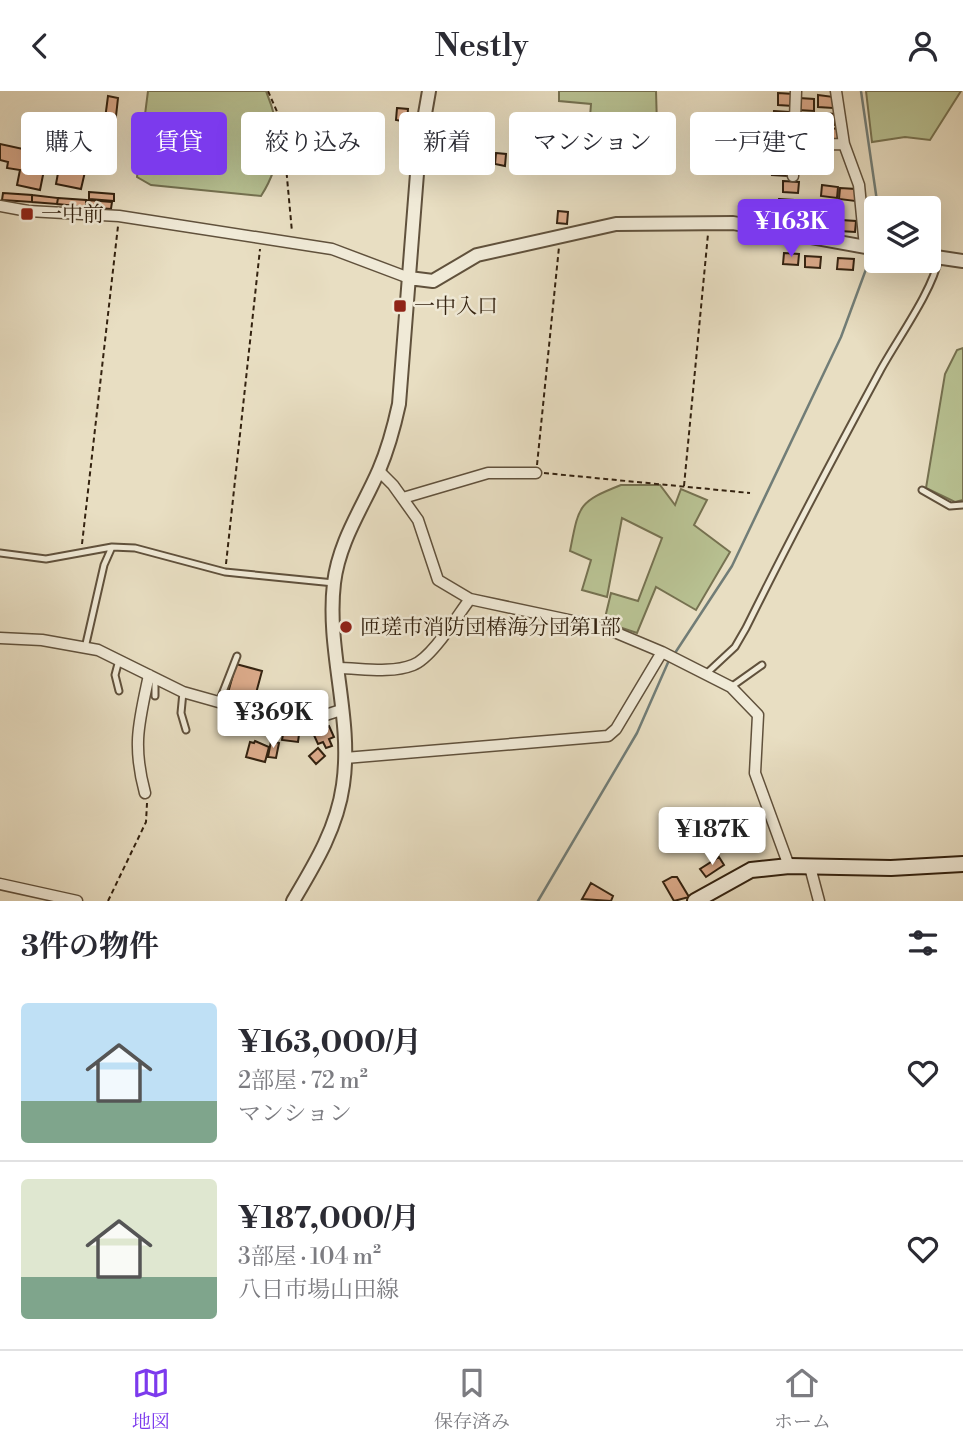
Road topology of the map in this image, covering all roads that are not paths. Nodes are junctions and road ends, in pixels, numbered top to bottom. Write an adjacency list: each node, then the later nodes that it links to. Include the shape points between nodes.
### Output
1 (429, 91): 13 (street, via 419,148)
2 (796, 91): 4 (street)
3 (836, 91): 6 (street)
4 (796, 112)
5 (834, 144): 6 (street)
6 (844, 144): 8 (street)
7 (0, 206): 13 (street, via 119,216 332,249)
8 (864, 211)
9 (864, 247): 13 (street, via 709,221 616,224 477,255 433,281)
10 (941, 258): 11 (street)
11 (963, 261)
12 (932, 273): 30 (lane, via 930,288 838,448 746,628 735,647)
13 (409, 278): 14 (street, via 399,404)
14 (379, 471): 17 (street); 21 (street, via 346,537)
15 (536, 473): 17 (street, via 488,473)
16 (922, 490): 18 (lane, via 950,506)
17 (403, 498): 22 (street, via 418,520 434,575)
18 (963, 505)
19 (112, 547): 20 (lane, via 46,559); 21 (lane, via 135,548 225,572); 24 (lane)
20 (0, 553)
21 (334, 583): 29 (street)
22 (470, 599): 25 (street, via 612,631); 29 (street, via 415,665)
23 (0, 638): 24 (street)
24 (85, 648): 27 (street)
25 (662, 652): 30 (street); 39 (street, via 608,736)
26 (237, 656): 36 (lane)
27 (119, 660): 31 (street); 33 (lane, via 115,675)
28 (762, 665): 32 (lane)
29 (337, 668): 37 (street)
30 (706, 674): 32 (street)
31 (152, 676): 34 (street); 35 (lane); 40 (street, via 135,741)
32 (731, 687): 42 (street, via 758,715 755,773)
33 (120, 691)
34 (183, 692): 36 (street); 38 (lane, via 181,713)
35 (155, 696)
36 (218, 704): 37 (street, via 301,723)
37 (341, 711): 39 (street)
38 (186, 730)
39 (345, 758): 46 (street, via 341,795 329,836)
40 (145, 793)
41 (963, 864): 43 (main road)
42 (789, 866): 43 (main road); 47 (main road, via 751,870)
43 (810, 867): 48 (street)
44 (0, 884): 45 (street)
45 (77, 901)
46 (293, 901)
47 (695, 901)
48 (819, 901)

